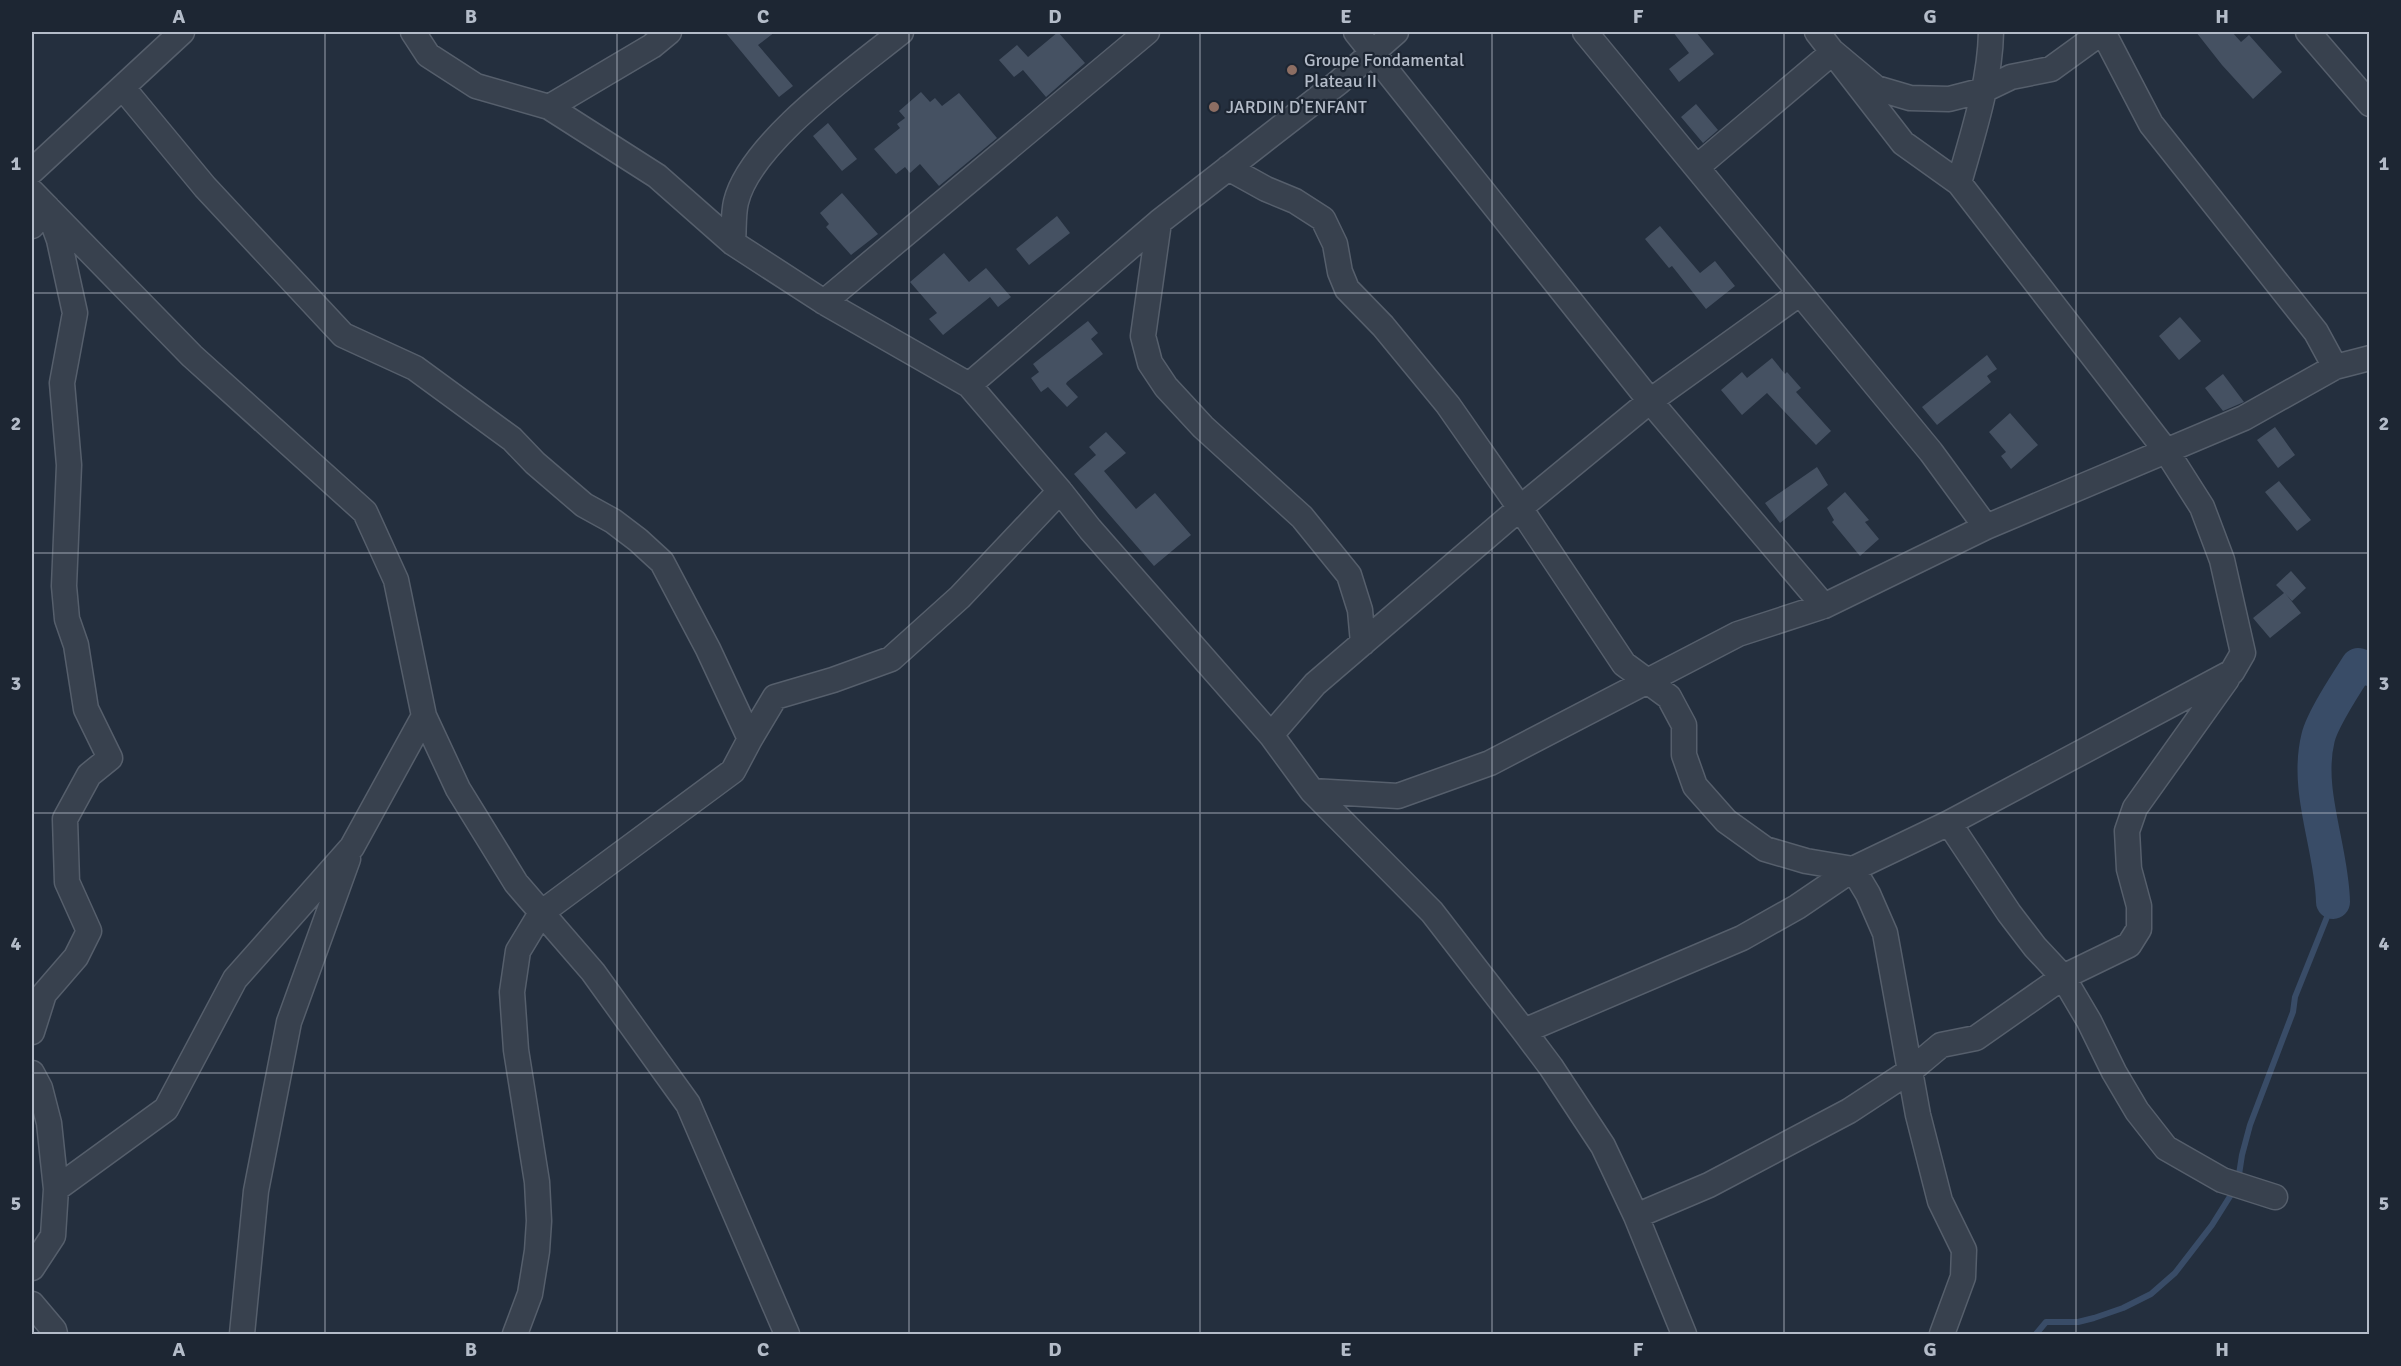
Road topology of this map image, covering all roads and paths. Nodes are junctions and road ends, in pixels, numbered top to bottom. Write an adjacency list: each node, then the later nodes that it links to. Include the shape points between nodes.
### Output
1 (182, 32): 16 (street)
2 (413, 32): 19 (street, via 428,55 476,86)
3 (901, 32): 26 (street, via 772,142 748,172 736,202)
4 (1147, 32): 13 (street)
5 (1356, 32): 14 (street)
6 (1396, 32): 14 (street)
7 (1585, 32): 20 (street)
8 (1817, 32): 15 (street)
9 (1991, 32): 17 (street)
10 (2102, 32): 17 (street, via 2051,69 2011,77); 30 (street, via 2151,124 2316,332)
11 (2308, 32): 18 (street)
12 (654, 36): 19 (street)
13 (1120, 40): 28 (street)
14 (1373, 52): 21 (street); 32 (street)
15 (1833, 52): 17 (street, via 1876,88 1910,98 1949,99); 20 (street); 23 (street, via 1903,143)
16 (123, 88): 22 (street); 43 (street, via 205,188 343,335 415,368 512,439 585,505 613,521 662,562)
17 (1984, 90): 23 (street)
18 (2370, 104)
19 (549, 107): 26 (street, via 657,176)
20 (1697, 167): 27 (street)
21 (1228, 168): 25 (street); 35 (street, via 1323,219 1335,244 1347,289 1448,405)
22 (32, 171)
23 (1959, 183): 33 (street)
24 (36, 208): 41 (street, via 365,512 396,580); 51 (street, via 60,240 75,313 62,383 69,465 64,586 86,709 110,758 89,775 65,819 67,882 89,931 76,957 44,994)
25 (1159, 222): 31 (street); 38 (street, via 1143,336 1150,363 1203,427 1302,517 1349,575 1360,609)
26 (733, 243): 28 (street)
27 (1799, 294): 32 (street); 36 (street, via 1931,452)
28 (824, 302): 31 (street)
29 (2370, 358): 30 (street)
30 (2335, 367): 33 (street, via 2244,418)
31 (969, 385): 34 (street)
32 (1650, 401): 35 (street); 37 (street)
33 (2167, 452): 36 (street); 39 (street, via 2202,507 2222,560 2243,652)
34 (1060, 491): 42 (street); 43 (street, via 960,597 891,659 775,697)
35 (1520, 508): 38 (street); 40 (street, via 1624,664)
36 (1986, 527): 37 (street)
37 (1824, 606): 40 (street, via 1738,634)
38 (1363, 643): 42 (street, via 1315,684)
39 (2232, 672): 45 (street); 49 (street, via 2142,799 2127,831 2128,869 2139,906 2139,929 2129,945)
40 (1649, 682): 44 (street, via 1490,763 1398,796); 47 (street, via 1669,697 1684,725 1684,755 1695,786 1726,821 1765,849)
41 (424, 716): 46 (street); 48 (street, via 458,789 516,883)
42 (1271, 735): 44 (street)
43 (750, 739): 48 (street, via 733,771)
44 (1312, 791): 50 (street, via 1432,912)
45 (1949, 823): 47 (street); 49 (street, via 2009,913)
46 (352, 847): 54 (street, via 235,979 166,1109); 60 (street, via 290,1022 256,1191)
47 (1853, 869): 50 (street, via 1742,938); 52 (street, via 1885,933)
48 (541, 914): 61 (street, via 518,951 512,992 539,1221 530,1294); 62 (street, via 593,972 688,1104)
49 (2063, 977): 52 (street, via 1976,1038 1941,1045); 55 (street, via 2137,1111 2166,1148 2222,1180)
50 (1524, 1031): 56 (street, via 1603,1146)
51 (32, 1032)
52 (1910, 1071): 56 (street, via 1848,1111 1709,1185); 64 (street, via 1940,1201 1964,1250 1963,1277)
53 (32, 1073): 54 (street, via 49,1123)
54 (56, 1189): 57 (street, via 53,1236)
55 (2275, 1197)
56 (1636, 1216): 63 (street)
57 (32, 1268)
58 (32, 1304): 59 (street)
59 (55, 1335)
60 (242, 1335)
61 (515, 1335)
62 (787, 1335)
63 (1684, 1335)
64 (1942, 1335)

